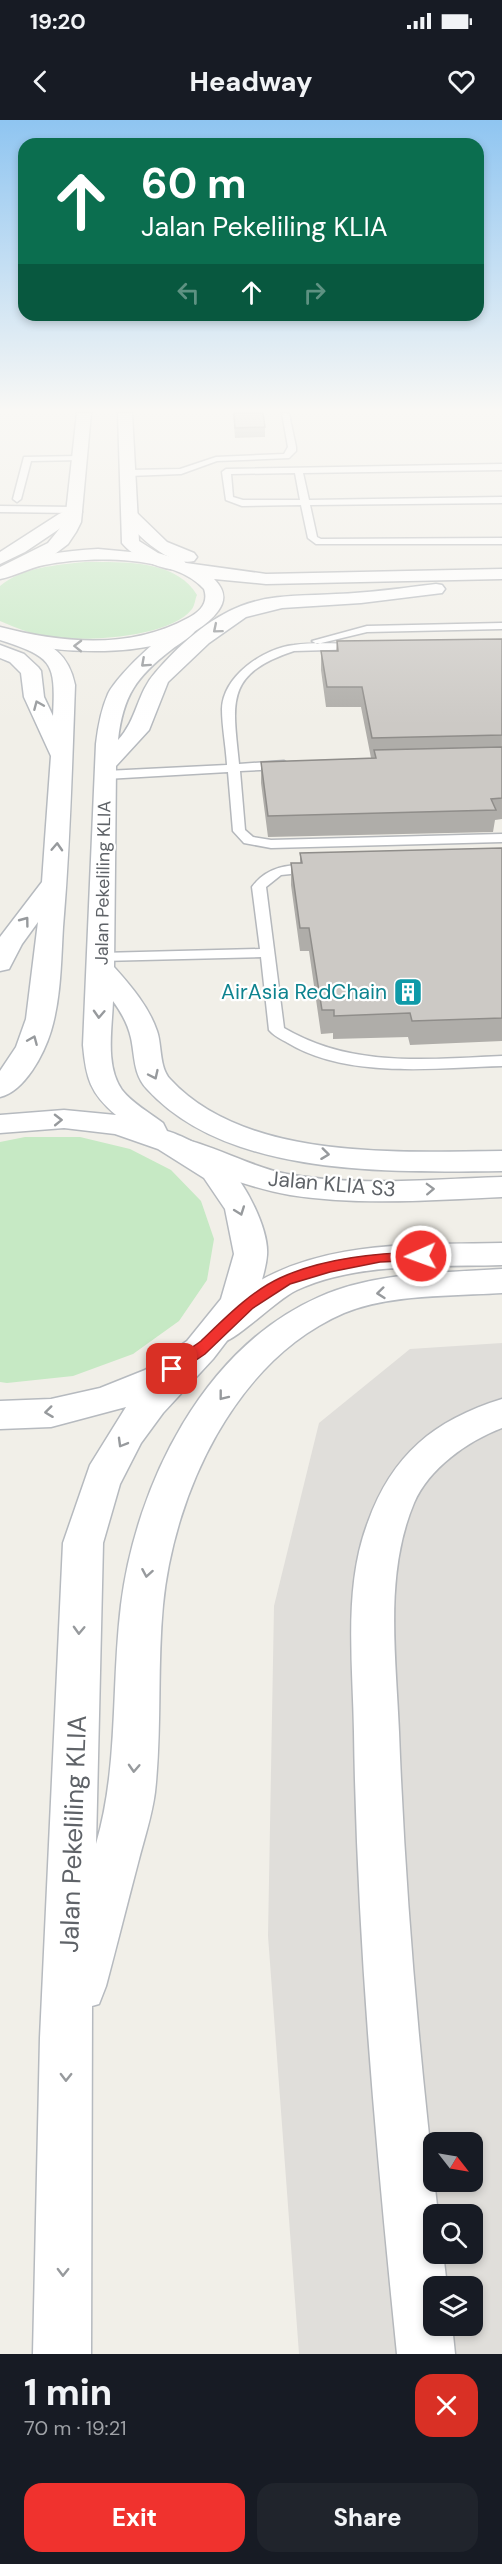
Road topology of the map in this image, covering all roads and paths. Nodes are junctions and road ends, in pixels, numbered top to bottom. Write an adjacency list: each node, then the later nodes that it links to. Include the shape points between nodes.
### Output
1 (63, 517): 7 (main road)
2 (130, 517): 6 (main road, via 131,543 152,557)
3 (132, 517): 9 (main road, via 161,546 205,561)
4 (308, 517): 5 (lane, via 313,538 319,542)
5 (502, 540)
6 (178, 566): 7 (main road, via 140,558 86,556); 9 (main road, via 266,579); 11 (main road, via 206,580 213,588 215,600)
7 (1, 569)
8 (502, 573): 9 (main road)
9 (430, 582): 10 (main road); 11 (main road, via 278,592 246,598); 19 (main road, one-way to 19, via 358,598 282,603 237,615 172,666 159,681 149,695 143,722)
10 (502, 588)
11 (199, 619): 13 (main road, one-way to 13, via 159,637 119,645 47,644); 19 (main road, Jalan Pekeliling KLIA, one-way to 19, via 147,662 120,692 111,716)
12 (502, 626): 15 (lane, via 367,629)
13 (0, 638): 16 (main road, one-way to 13, via 34,697 31,672); 16 (main road, via 38,646 60,662 65,685)
14 (374, 646): 15 (lane)
15 (292, 648): 18 (lane, via 252,668 232,692 228,708)
16 (62, 759): 22 (main road, one-way to 16)
17 (294, 765): 18 (lane)
18 (234, 767): 19 (lane); 20 (lane, via 239,831 259,843)
19 (106, 770): 25 (main road, Jalan Pekeliling KLIA)
20 (502, 838)
21 (329, 868): 23 (lane, via 281,870 263,880 259,887)
22 (55, 882): 24 (main road, one-way to 22, via 9,943); 27 (main road, one-way to 22, via 11,1077 36,1032)
23 (266, 953): 25 (lane); 26 (lane, via 274,1020 277,1030 286,1037 364,1063)
24 (0, 963)
25 (101, 963): 29 (main road, Jalan Pekeliling KLIA, one-way to 29, via 97,1045 100,1075 111,1096); 30 (main road, one-way to 30, via 136,1014 154,1079 186,1111 209,1123 269,1144 322,1154 420,1161)
26 (502, 1061)
27 (0, 1088)
28 (0, 1124): 29 (main road, Jalan Pekeliling KLIA, one-way to 29, via 64,1119 119,1125)
29 (169, 1142): 31 (main road, Jalan KLIA S3, one-way to 31, via 243,1172 295,1185 386,1191); 34 (main road, Jalan Pekeliling KLIA, one-way to 34, via 215,1171 241,1208 251,1254 237,1303)
30 (502, 1161)
31 (502, 1187)
32 (502, 1254): 34 (main road, via 380,1258 328,1267 285,1281 248,1305)
33 (502, 1281): 37 (main road, one-way to 37, via 369,1294 333,1304 297,1322 267,1345 239,1376 187,1453 167,1498 151,1551 142,1603 133,1784)
34 (200, 1350): 36 (main road, Jalan Pekeliling KLIA, one-way to 36, via 158,1379 107,1400 51,1413); 37 (main road, Jalan Pekeliling KLIA, one-way to 37, via 132,1425 109,1465 83,1543)
35 (502, 1413): 39 (main road, via 452,1437 428,1455 412,1475 393,1508 375,1582 377,1761 390,2012)
36 (0, 1415)
37 (66, 2038): 38 (main road, Jalan Pekeliling KLIA, one-way to 38)
38 (62, 2354)
39 (426, 2354)

